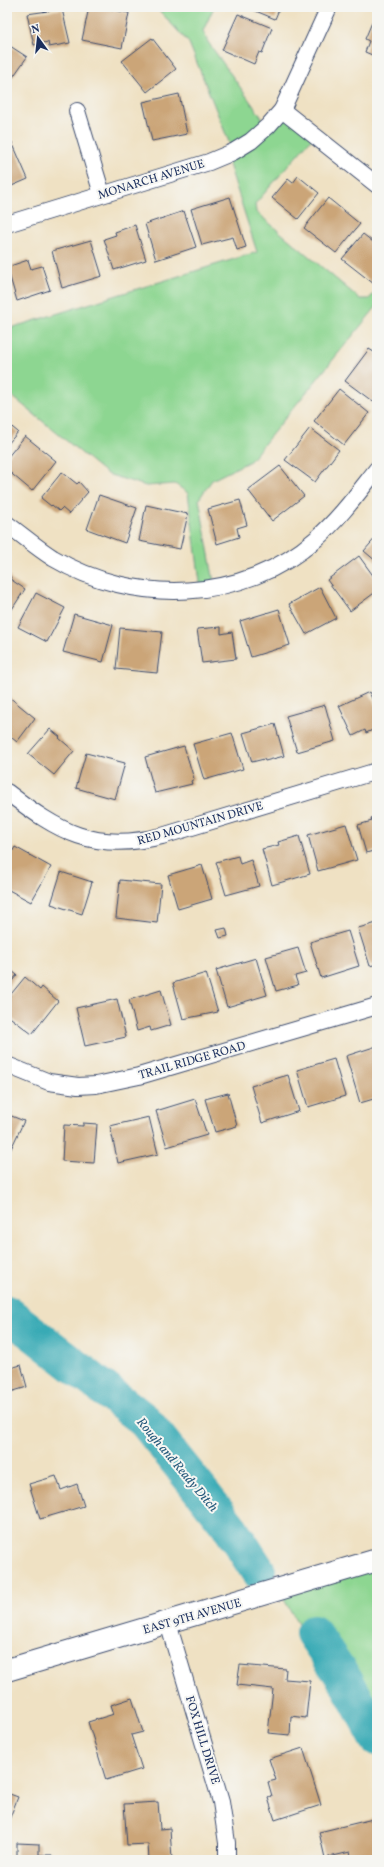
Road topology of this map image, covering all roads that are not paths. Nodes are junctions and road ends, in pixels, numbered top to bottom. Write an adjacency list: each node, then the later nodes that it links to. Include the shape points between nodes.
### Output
1 (329, 7): 2 (street, MONARCH AVENUE)
2 (282, 110): 4 (street); 5 (street, MONARCH AVENUE, via 255,138 230,154)
3 (77, 111): 5 (street)
4 (377, 186)
5 (102, 194): 6 (street, MONARCH AVENUE)
6 (7, 224)
7 (377, 469): 8 (street, via 334,522 304,548 263,573 208,589 162,591 108,583 52,558)
8 (7, 524)
9 (377, 771): 10 (street, RED MOUNTAIN DRIVE, via 162,836 132,842 94,840 66,831)
10 (7, 792)
11 (377, 1006): 12 (street, TRAIL RIDGE ROAD, via 139,1076 96,1085 78,1086 49,1082)
12 (7, 1065)
13 (377, 1560): 14 (main road, EAST 9TH AVENUE)
14 (168, 1623): 15 (main road, EAST 9TH AVENUE); 16 (street, FOX HILL DRIVE, via 221,1802)
15 (7, 1670)
16 (227, 1860)

